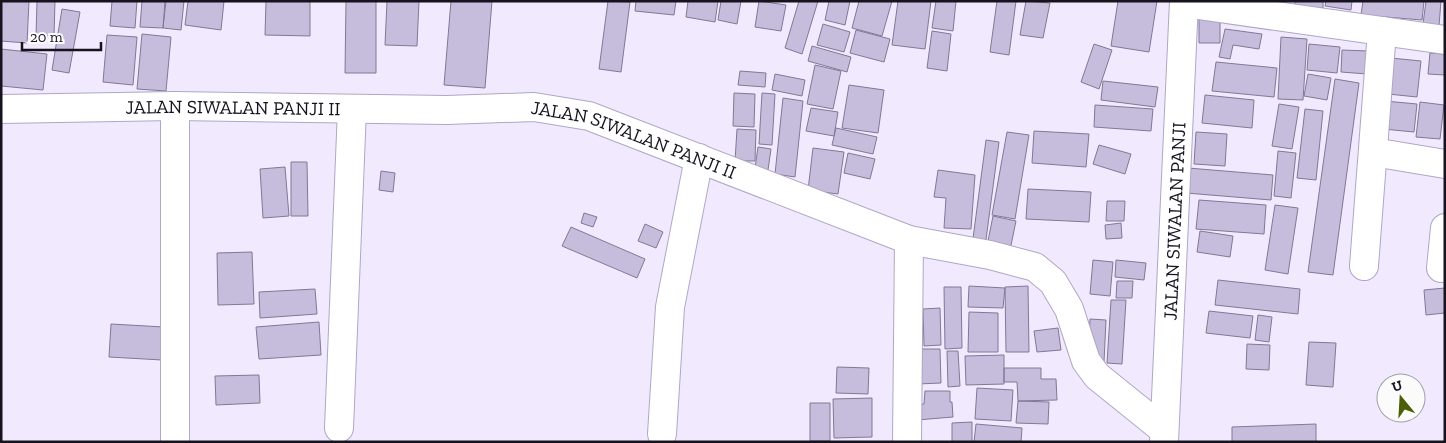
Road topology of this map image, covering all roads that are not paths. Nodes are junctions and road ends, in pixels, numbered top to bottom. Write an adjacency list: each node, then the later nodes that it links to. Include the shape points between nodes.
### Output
1 (1184, 2): 2 (street); 16 (street, JALAN SIWALAN PANJI)
2 (1382, 31): 3 (street); 7 (street)
3 (1445, 40)
4 (175, 106): 5 (street, JALAN SIWALAN PANJI II); 6 (street, JALAN SIWALAN PANJI II); 17 (street)
5 (352, 108): 8 (street, JALAN SIWALAN PANJI II, via 447,110 534,107 589,116); 14 (street)
6 (1, 109)
7 (1373, 152): 9 (street); 12 (street)
8 (699, 158): 11 (street, JALAN SIWALAN PANJI II); 15 (street, via 670,307)
9 (1445, 164)
10 (1445, 228): 13 (street)
11 (909, 240): 16 (street, JALAN SIWALAN PANJI II, via 1035,266 1053,282 1069,309 1086,361 1097,376); 18 (street)
12 (1364, 266)
13 (1441, 268)
14 (339, 428)
15 (662, 434)
16 (1164, 436)
17 (175, 442)
18 (907, 442)

